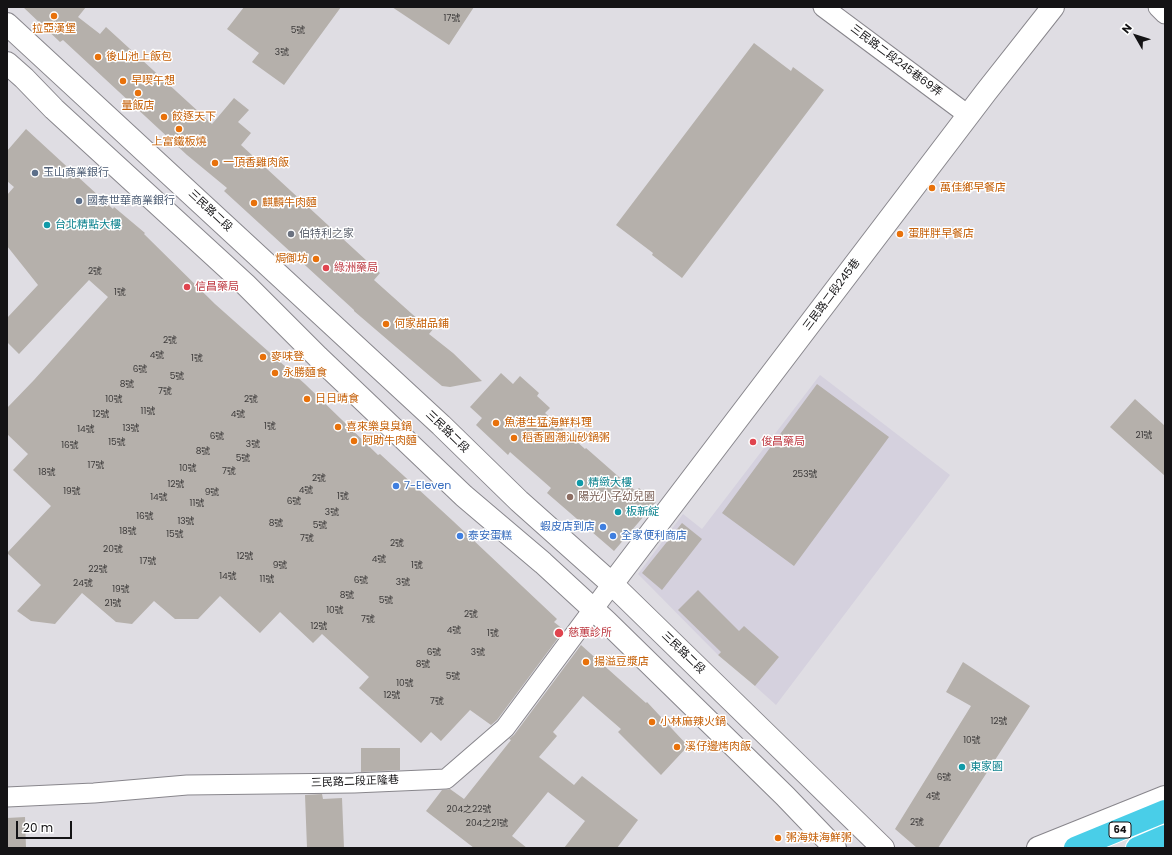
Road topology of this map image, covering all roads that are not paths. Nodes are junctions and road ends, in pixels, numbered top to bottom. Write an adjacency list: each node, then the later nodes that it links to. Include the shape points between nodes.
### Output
1 (823, 7): 7 (street, 三民路二段245巷69弄)
2 (1053, 7): 7 (street, 三民路二段245巷)
3 (1158, 7): 4 (street)
4 (1165, 14)
5 (7, 24): 8 (street, 三民路二段)
6 (7, 63): 9 (street, via 245,284 464,496 543,563)
7 (968, 116): 8 (street, 三民路二段245巷)
8 (612, 584): 9 (street, 三民路二段正隆巷); 14 (street, 三民路二段)
9 (593, 610): 10 (street, 三民路二段正隆巷, via 505,728 446,778 354,783 187,785); 15 (street, via 785,796)
10 (7, 797)
11 (1165, 797): 16 (street)
12 (1165, 811): 17 (highway, 64)
13 (1165, 835): 18 (street); 19 (highway, 64)
14 (882, 847)
15 (835, 848)
16 (1038, 848)
17 (1076, 848)
18 (1130, 848)
19 (1137, 848)

